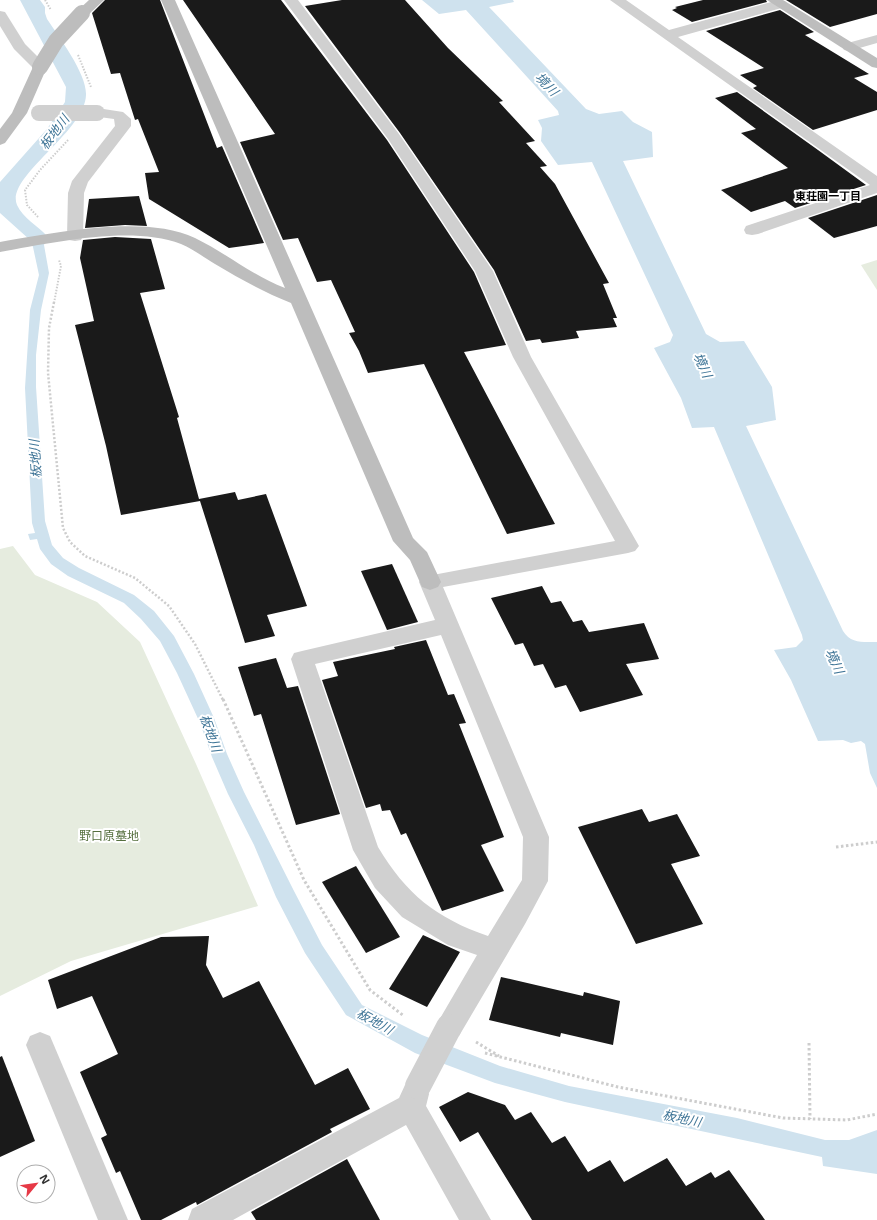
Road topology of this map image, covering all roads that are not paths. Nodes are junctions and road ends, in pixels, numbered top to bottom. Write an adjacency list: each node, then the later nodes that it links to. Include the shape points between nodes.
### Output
1 (97, 0): 11 (street, bridge, via 58,38)
2 (168, 0): 19 (street)
3 (291, 0): 20 (street, via 394,137 484,272 522,357 628,546)
4 (617, 0): 7 (street)
5 (777, 2): 7 (street); 9 (street)
6 (0, 15): 11 (street, via 19,46)
7 (668, 35): 14 (street)
8 (877, 39): 9 (street)
9 (849, 47): 10 (street)
10 (877, 64)
11 (40, 67): 12 (street)
12 (19, 113): 13 (street); 17 (street, bridge, via 97,113 118,115 123,119 123,126 80,181 76,193)
13 (0, 140)
14 (877, 183)
15 (877, 188): 16 (street)
16 (752, 230)
17 (75, 236): 18 (street, via 55,247); 19 (street, via 124,232 151,232 174,236 188,241 270,289)
18 (0, 247)
19 (300, 300): 20 (street, via 404,541 419,557)
20 (430, 582): 21 (street)
21 (448, 625): 22 (street, via 536,837 535,881); 22 (street, via 302,659 366,850 384,880 411,909 457,937)
22 (494, 950): 24 (street, bridge, via 449,1027)
23 (40, 1045): 25 (street)
24 (414, 1096): 26 (street); 27 (street)
25 (113, 1220)
26 (203, 1220)
27 (476, 1220)

